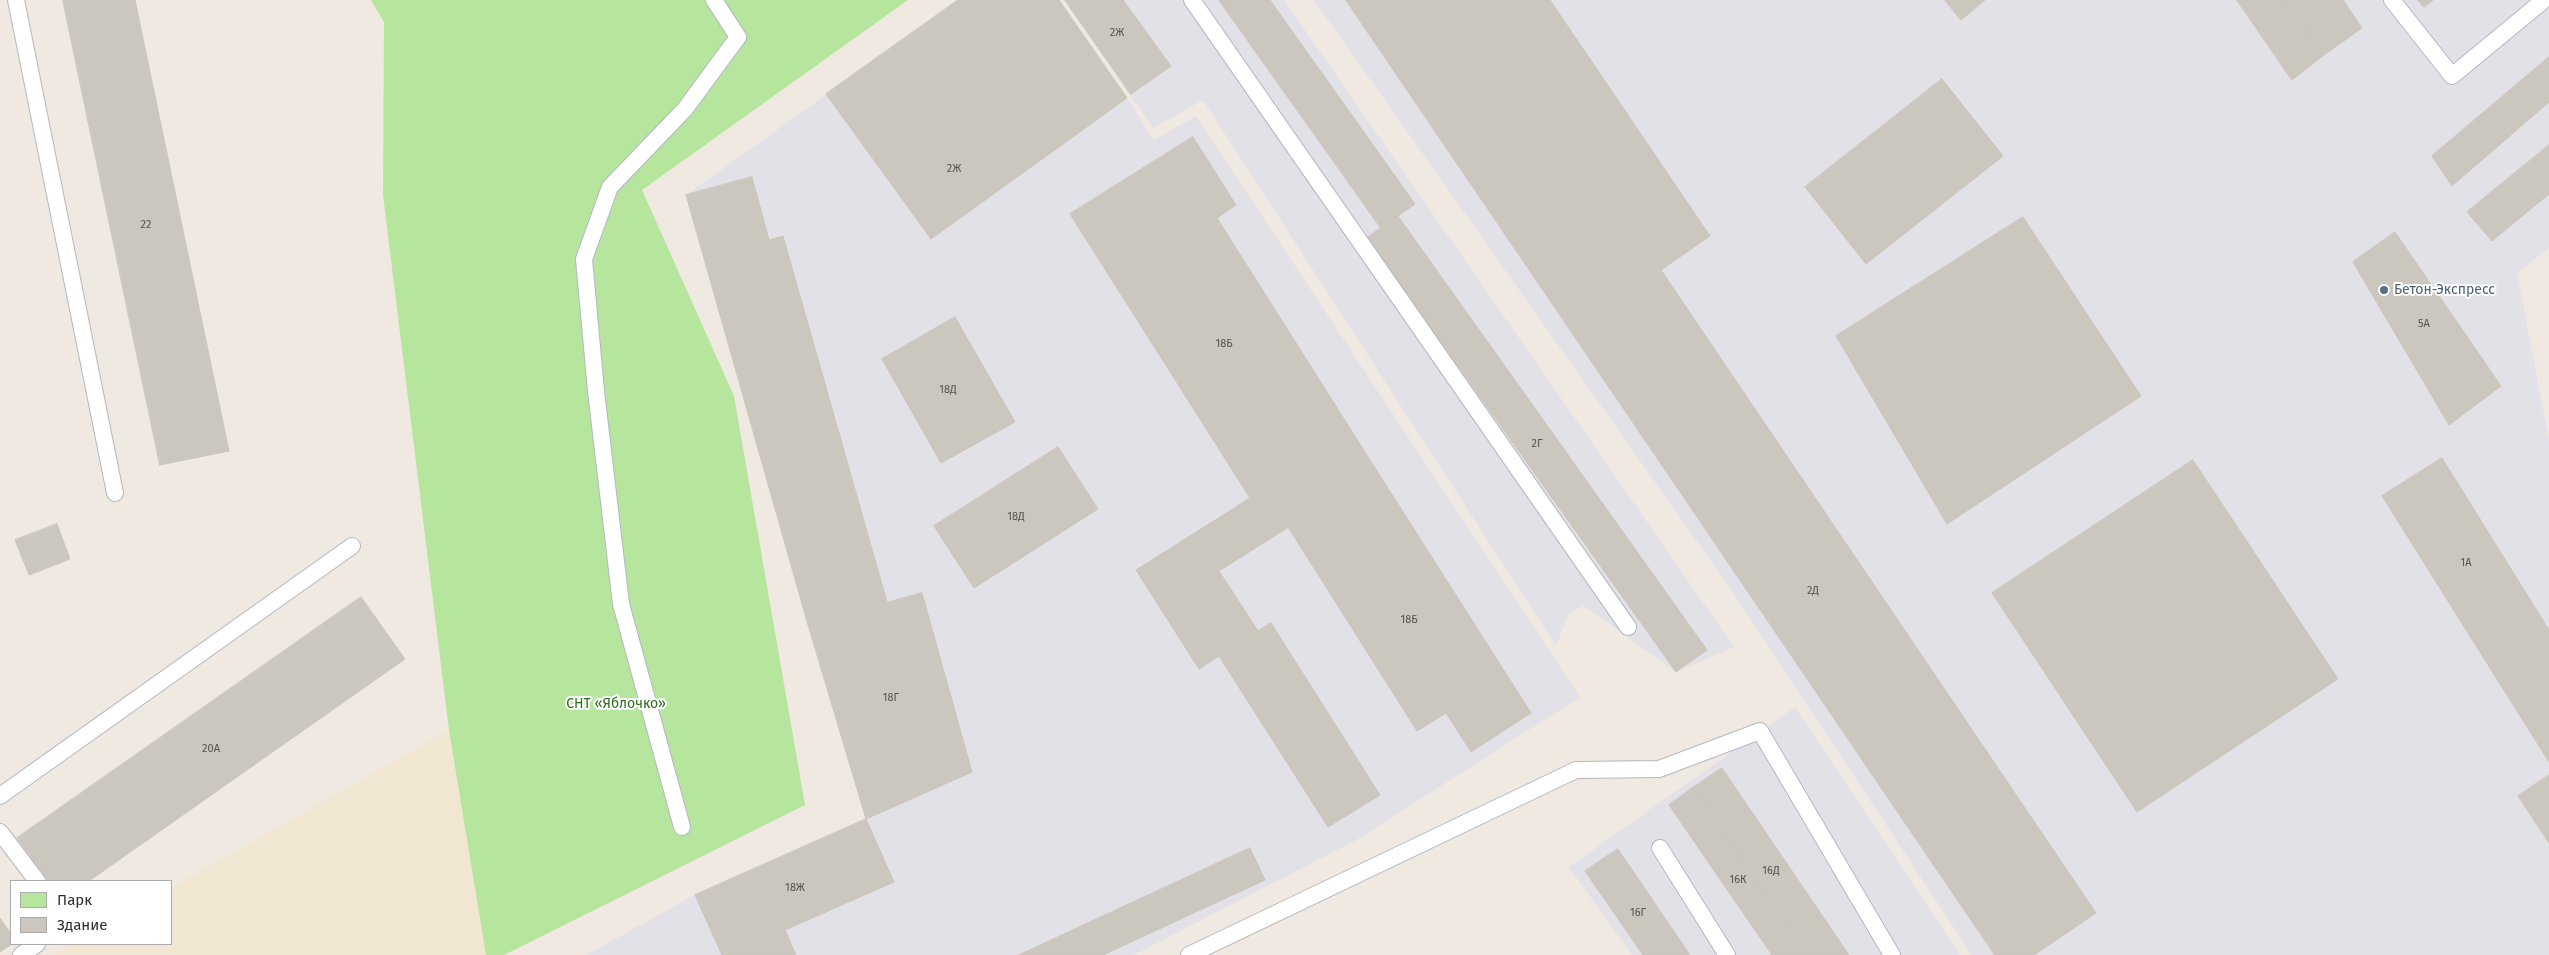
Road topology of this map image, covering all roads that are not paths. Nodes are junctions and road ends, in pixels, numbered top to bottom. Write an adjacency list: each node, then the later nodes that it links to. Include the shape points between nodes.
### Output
1 (16, 0): 6 (lane)
2 (714, 0): 10 (lane, via 738,37 685,109 610,187 584,259 621,604)
3 (1192, 0): 8 (lane)
4 (2392, 0): 5 (lane, via 2452,76)
5 (2544, 0)
6 (115, 493)
7 (352, 546): 9 (lane)
8 (1628, 627)
9 (0, 796)
10 (682, 827)
11 (0, 832): 13 (lane)
12 (1660, 848): 17 (lane)
13 (36, 880)
14 (36, 945): 15 (lane)
15 (21, 955)
16 (1189, 955): 18 (lane, via 1576,770 1659,769 1760,731)
17 (1727, 955)
18 (1892, 955)

